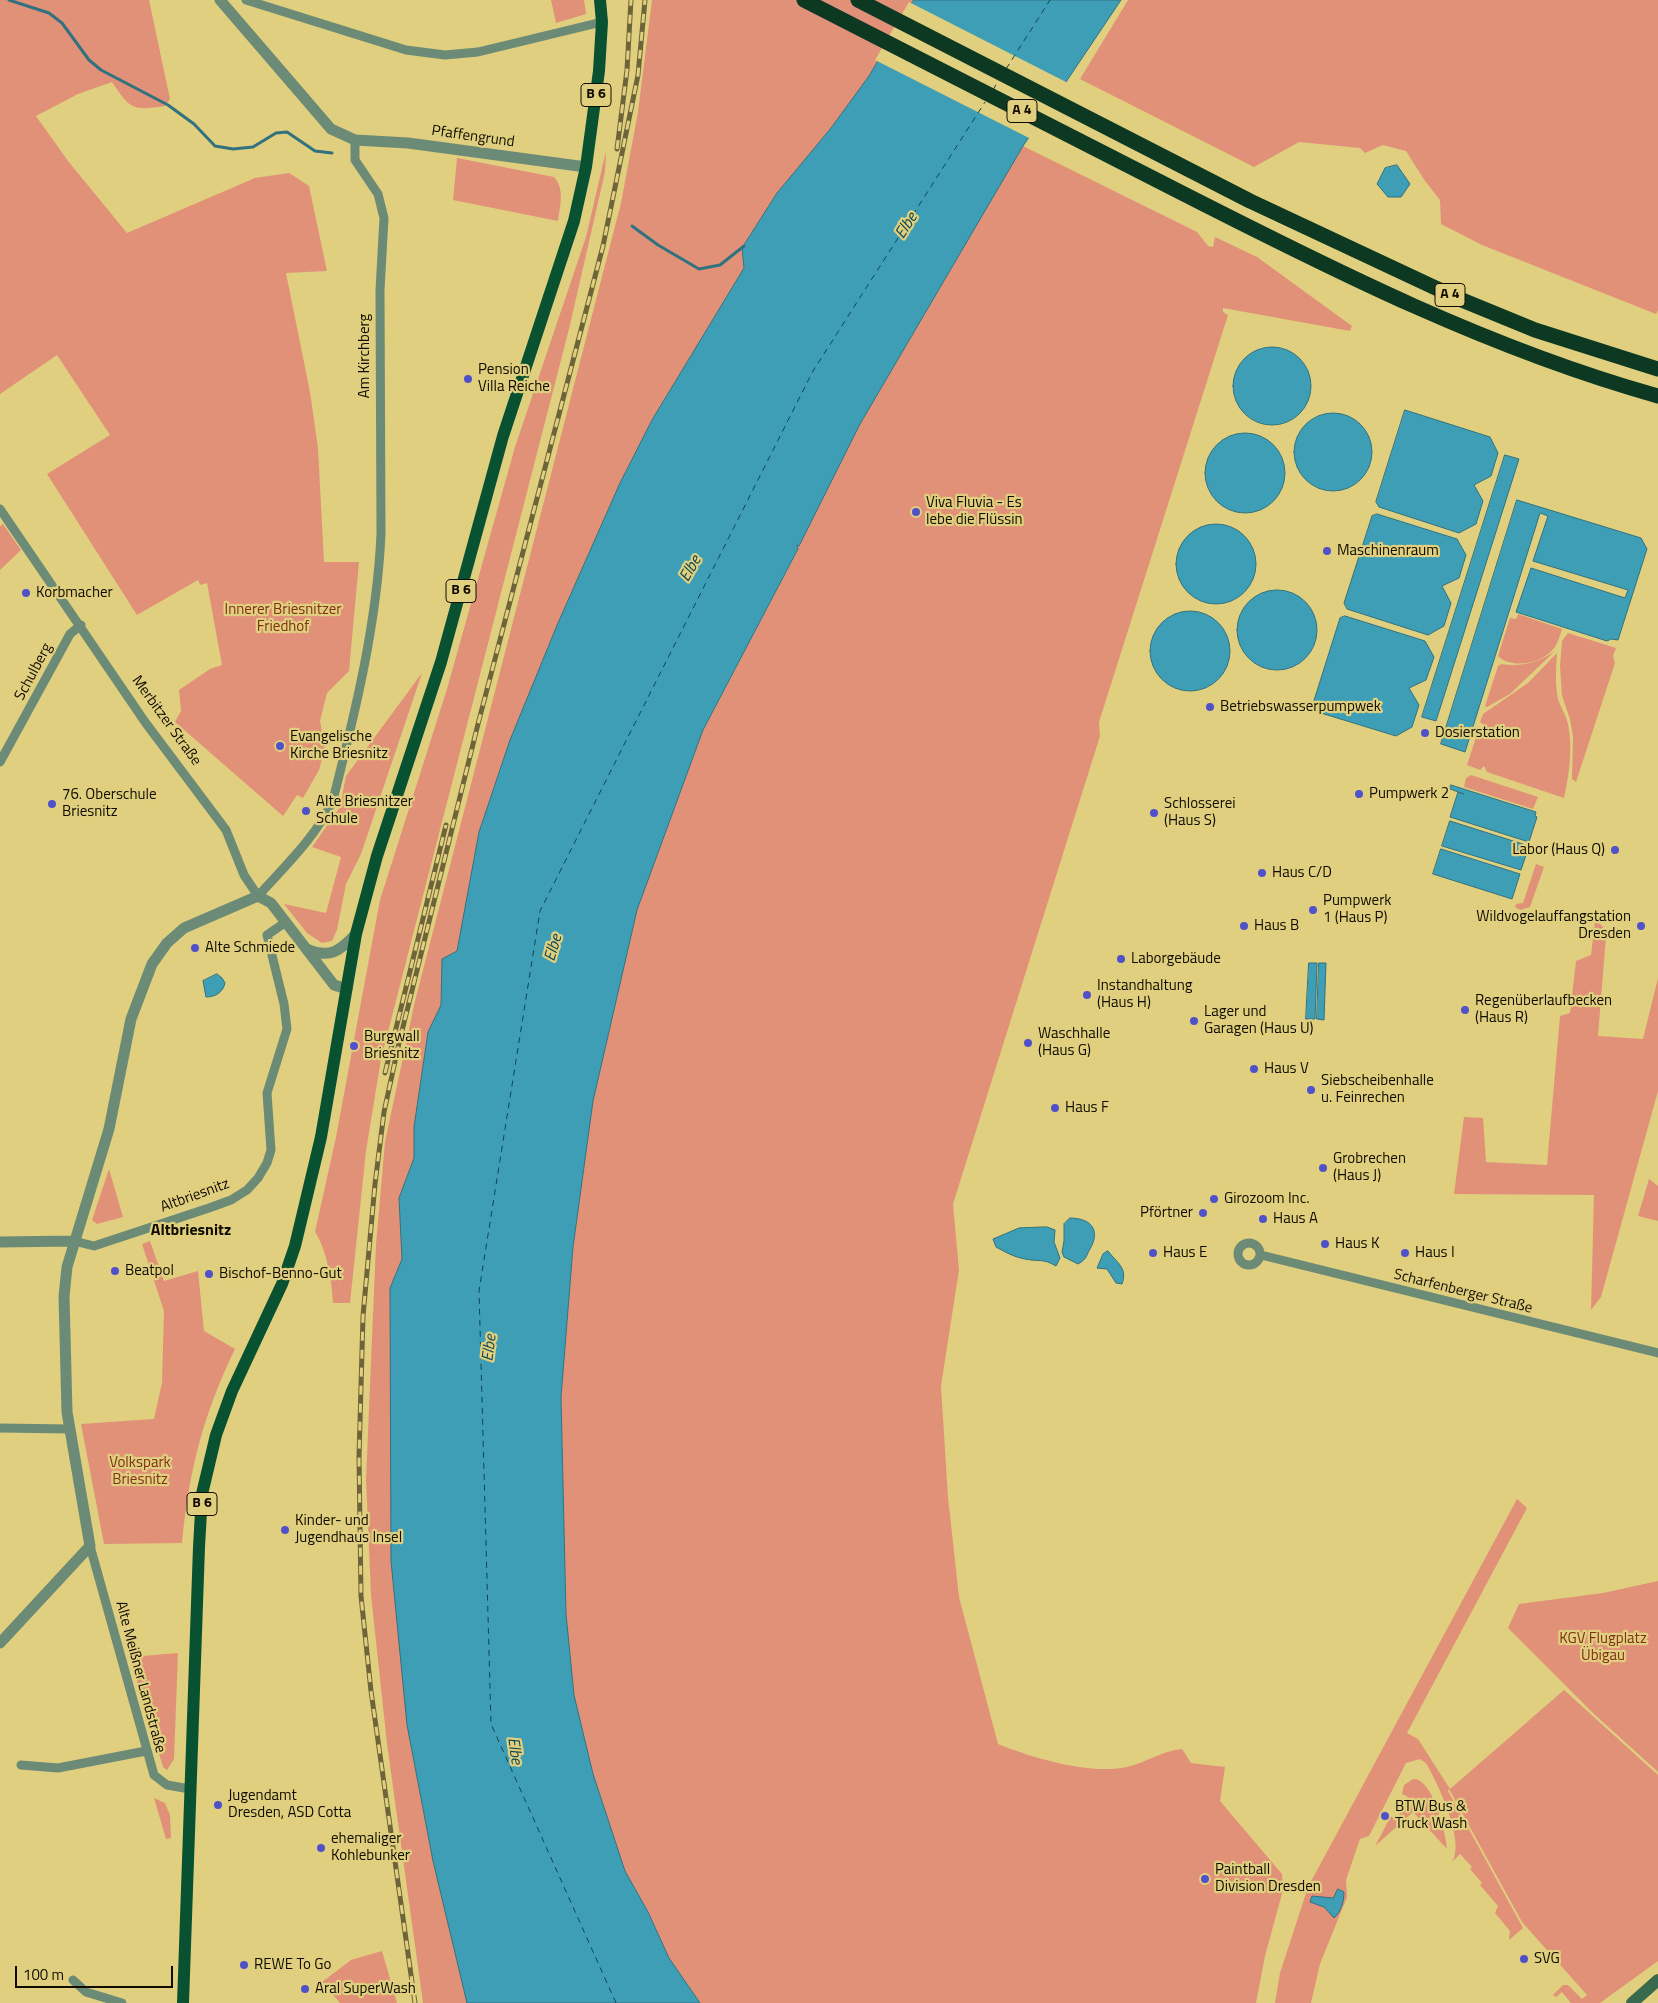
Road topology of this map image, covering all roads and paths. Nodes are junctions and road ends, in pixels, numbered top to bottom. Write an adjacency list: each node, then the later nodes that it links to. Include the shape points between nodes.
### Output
1 (220, 0): 7 (street, via 331,128)
2 (246, 0): 6 (street, via 406,50 445,55 478,52)
3 (600, 0): 6 (main road, B 6)
4 (804, 0): 10 (highway, A 4, via 1341,274 1521,352)
5 (858, 0): 9 (highway, A 4, via 1250,201 1457,298 1535,330)
6 (602, 22): 8 (main road, B 6)
7 (355, 140): 8 (street, Pfaffengrund, via 408,143); 14 (street, Am Kirchberg, via 355,160 382,206 385,234 380,290 381,540 378,574 355,716 327,813)
8 (586, 167): 16 (main road, B 6, via 565,251 503,436 454,619 376,856)
9 (1658, 369)
10 (1658, 396)
11 (0, 509): 12 (street, Merbitzer Straße)
12 (81, 625): 13 (street, Schulberg, via 70,634); 14 (street, Merbitzer Straße, via 145,722 226,830 244,875)
13 (0, 762)
14 (258, 896): 15 (street, Merbitzer Straße, via 271,903); 19 (street, via 184,928 167,943 152,964 131,1020 109,1129)
15 (286, 922): 17 (street, Merbitzer Straße); 19 (street, Altbriesnitz, via 267,934 287,1029 268,1093 271,1150 258,1178 232,1200 200,1211 94,1246)
16 (356, 934): 17 (street, via 330,954 320,955); 18 (main road, B 6)
17 (306, 949): 18 (street, Merbitzer Straße, via 334,985)
18 (347, 989): 29 (main road, B 6, via 320,1137 295,1246 282,1284 232,1391 216,1435 202,1494)
19 (74, 1241): 20 (street); 24 (street, via 64,1296 65,1380)
20 (0, 1242)
21 (1261, 1255): 22 (street, Scharfenberger Straße)
22 (1658, 1353)
23 (0, 1428): 24 (street)
24 (70, 1429): 25 (street)
25 (90, 1546): 26 (street); 27 (street, Alte Meißner Landstraße)
26 (0, 1644)
27 (146, 1751): 28 (street, via 58,1768); 29 (street, Alte Meißner Landstraße, via 154,1775 159,1780 167,1785)
28 (21, 1765)
29 (190, 1789): 33 (main road, B 6)
30 (73, 1980): 32 (street, via 86,1992)
31 (1658, 1980): 34 (main road)
32 (122, 2003)
33 (183, 2003)
34 (1632, 2003)

